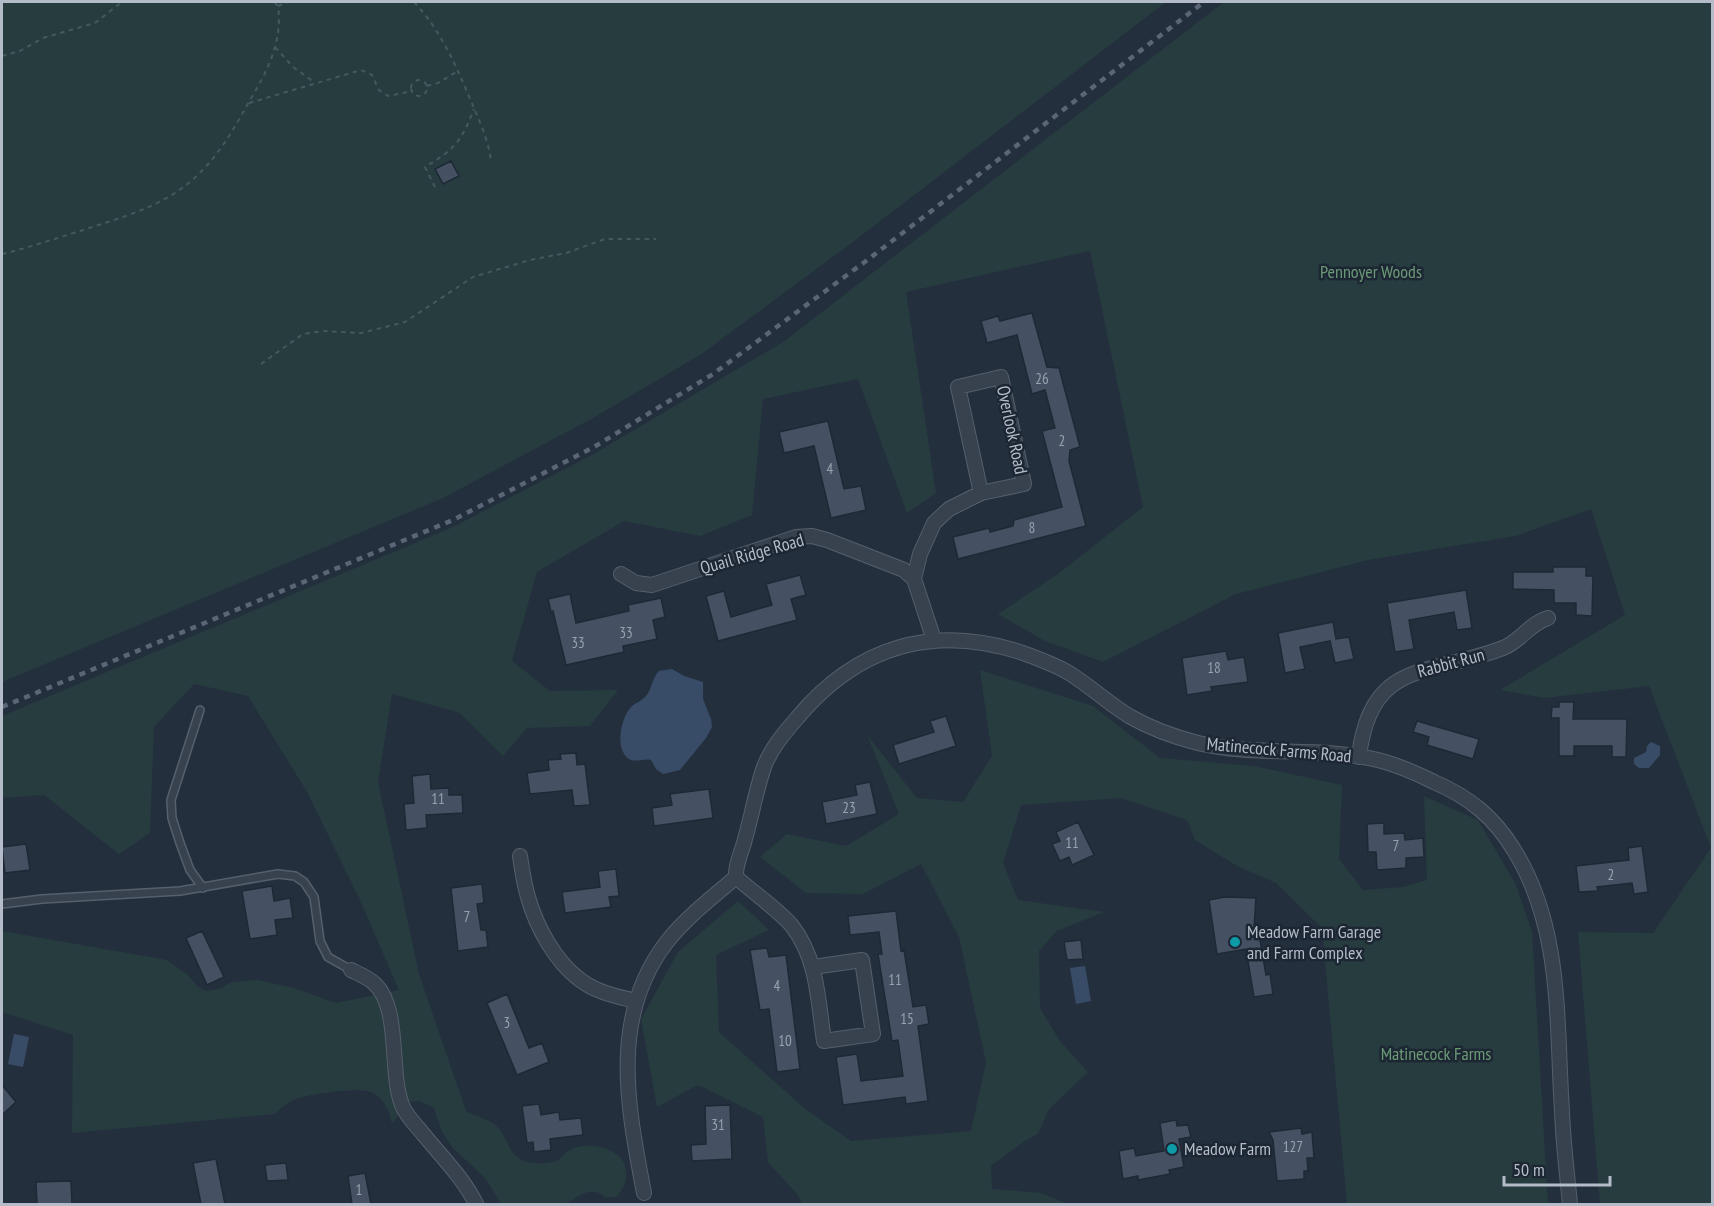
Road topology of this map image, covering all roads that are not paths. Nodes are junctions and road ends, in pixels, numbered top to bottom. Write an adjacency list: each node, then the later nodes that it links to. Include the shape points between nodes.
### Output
1 (981, 494): 1 (street, Overlook Road, via 958,387 1001,377 1024,484); 3 (street, Overlook Road, via 949,509 934,523)
2 (621, 574): 3 (street, Quail Ridge Road, via 636,583 652,585 796,537 812,536 904,570)
3 (914, 579): 5 (street)
4 (1548, 618): 7 (street, Rabbit Run, via 1533,624 1507,647 1431,667 1392,685 1378,698 1369,715)
5 (934, 640): 7 (street, Matinecock Farms Road, via 975,641 1039,658 1068,672 1129,716 1196,743); 9 (street, Matinecock Farms Road, via 869,658 811,701 788,728 765,765 735,868)
6 (200, 710): 10 (lane, via 171,800 180,843 190,870)
7 (1359, 757): 17 (street, Matinecock Farms Road, via 1404,768 1469,800 1484,812 1513,849 1533,887 1551,948 1555,981)
8 (520, 856): 14 (street, via 528,897 559,957 579,979 602,992)
9 (736, 877): 12 (street, via 792,926); 14 (street, via 667,941)
10 (203, 888): 11 (lane); 13 (lane, via 278,874 295,876 314,897 320,941 328,957)
11 (2, 904)
12 (813, 967): 12 (street, via 824,1041 873,1035 862,960)
13 (351, 970): 16 (street, via 375,984 385,998 402,1106 464,1183)
14 (635, 1001): 15 (street, via 627,1041 628,1093)
15 (644, 1193)
16 (476, 1204)
17 (1570, 1204)

